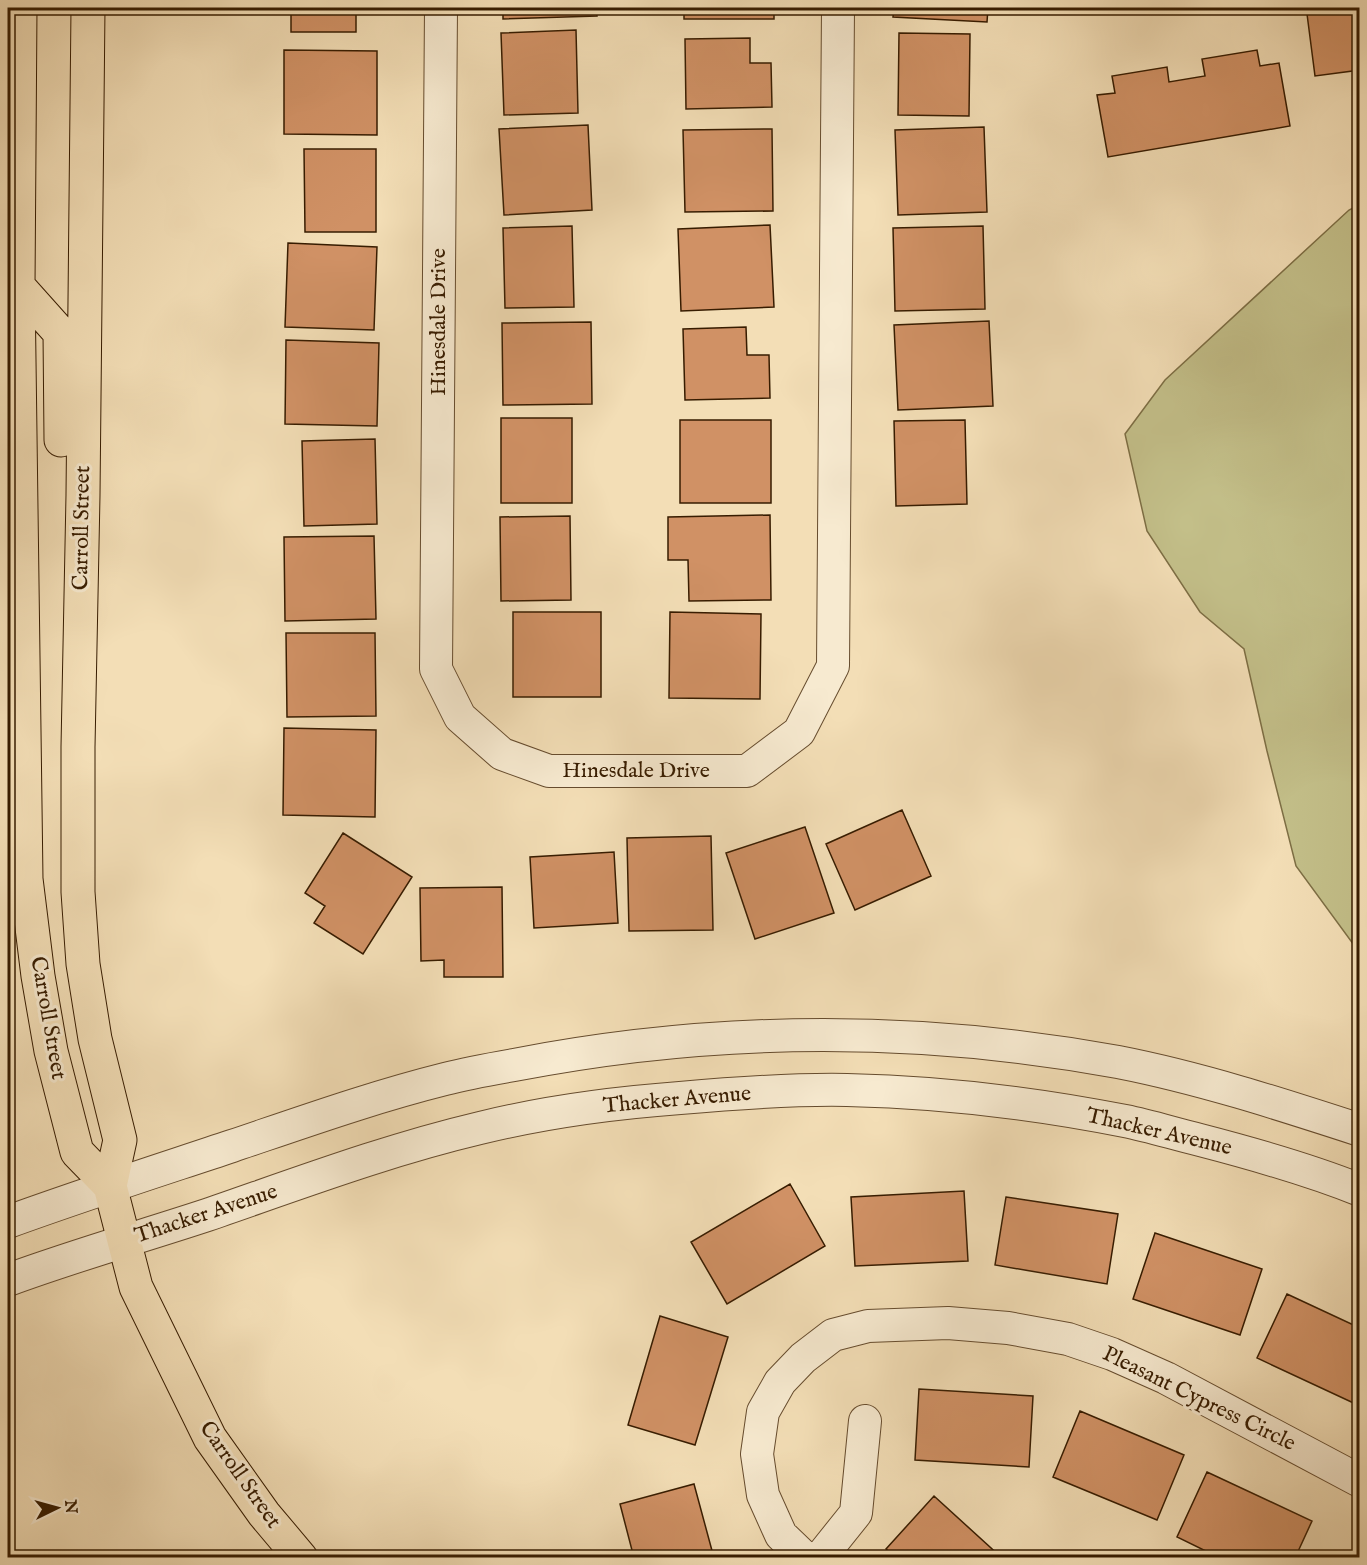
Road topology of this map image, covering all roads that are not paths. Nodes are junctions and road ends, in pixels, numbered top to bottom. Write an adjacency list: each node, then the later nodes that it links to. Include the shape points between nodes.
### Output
1 (20, 8): 5 (main road, Carroll Street)
2 (88, 8): 7 (main road, Carroll Street)
3 (441, 8): 4 (street, Hinesdale Drive, via 436,669 460,717 502,754 549,771 747,771 799,732 833,666)
4 (838, 8)
5 (13, 286): 6 (main road, Carroll Street, via 22,541); 7 (main road, via 60,333 60,707)
6 (15, 725): 9 (main road, Carroll Street, via 26,879 51,1051 76,1152)
7 (78, 747): 9 (main road, Carroll Street, via 78,892 83,964 95,1039 120,1140)
8 (1359, 1130): 9 (street, via 1218,1085 1118,1062 1005,1045 920,1038 742,1036 554,1057 447,1078 352,1105)
9 (110, 1186): 11 (street); 12 (main road, Carroll Street)
10 (1359, 1190): 12 (street, Thacker Avenue, via 1214,1144 1065,1111 967,1097 847,1090 744,1092 636,1101 482,1127 365,1161)
11 (8, 1222)
12 (124, 1242): 13 (street, Thacker Avenue); 16 (main road, Carroll Street, via 136,1287 210,1438 264,1514)
13 (8, 1280)
14 (865, 1421): 18 (street, via 856,1513)
15 (1359, 1481): 17 (street, Pleasant Cypress Circle, via 1166,1378 1068,1339 948,1323 868,1326 833,1335 803,1358 780,1382 763,1412 757,1454 763,1495 781,1535)
16 (301, 1557)
17 (805, 1557)
18 (820, 1557)

